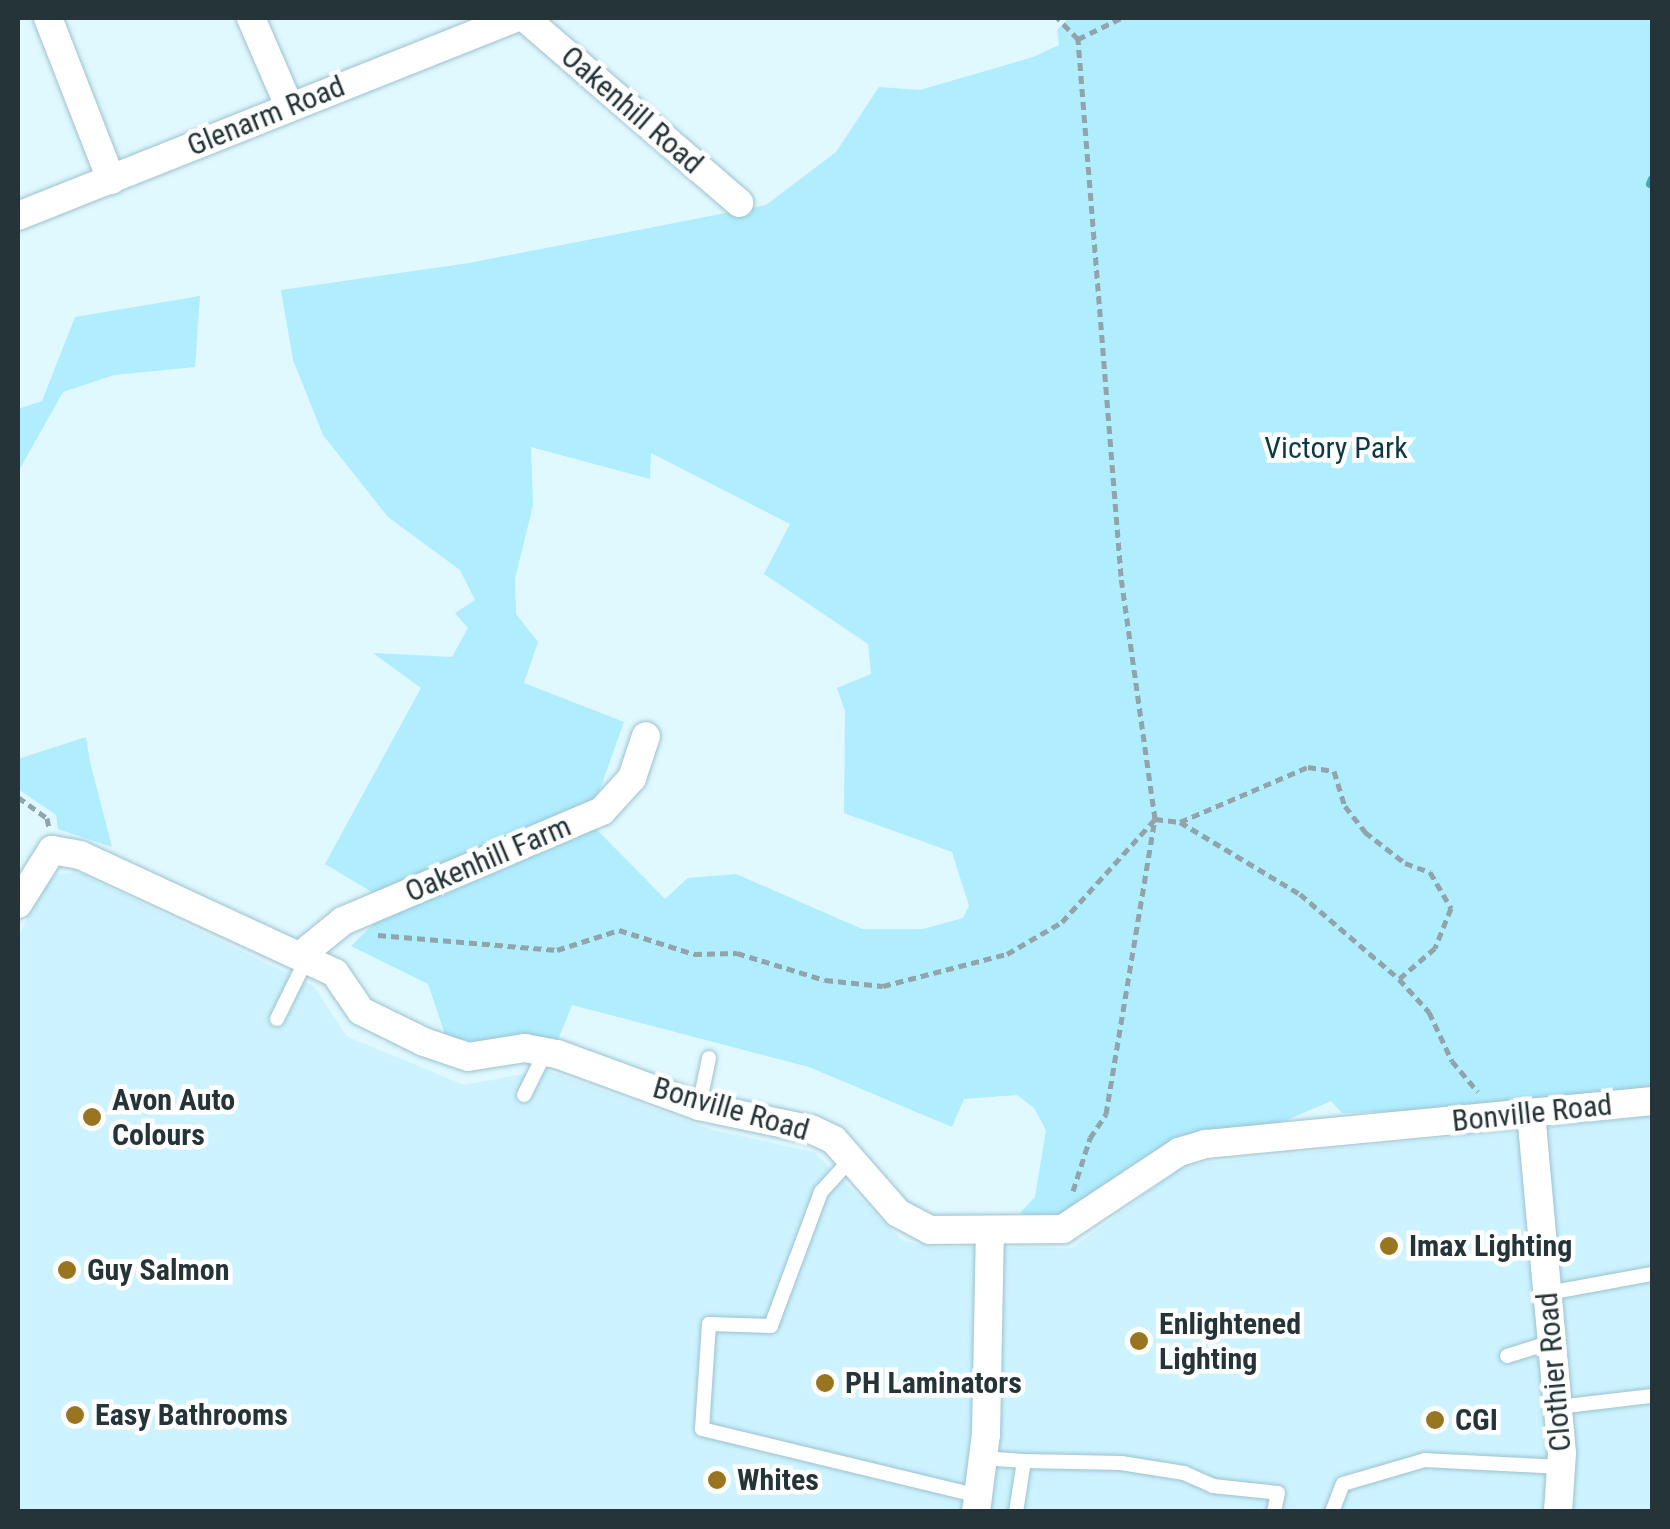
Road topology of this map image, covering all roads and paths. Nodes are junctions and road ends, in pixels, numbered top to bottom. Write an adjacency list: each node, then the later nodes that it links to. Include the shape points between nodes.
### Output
1 (250, 18): 8 (street)
2 (515, 18): 8 (street, Glenarm Road)
3 (525, 18): 10 (street, Oakenhill Road)
4 (1058, 18): 7 (path)
5 (1121, 18): 7 (path)
6 (53, 22): 9 (street)
7 (1078, 39): 14 (path, via 1122,576)
8 (289, 106): 9 (street, Glenarm Road)
9 (111, 180): 11 (street, Glenarm Road)
10 (739, 203)
11 (18, 216)
12 (646, 736): 18 (street, Oakenhill Farm, via 632,778 602,811)
13 (18, 796): 16 (path, via 48,818)
14 (1155, 819): 15 (path); 18 (path, via 1062,922 1007,954 883,986 825,980 737,953 694,954 619,930 558,950 359,933); 30 (path, via 1106,1114 1090,1138 1070,1199)
15 (1180, 822): 20 (path, via 1300,894); 20 (path, via 1308,767 1334,771 1345,806 1365,832 1405,864 1430,872 1451,908 1435,948)
16 (52, 850): 17 (street); 19 (street, Bonville Road, via 80,855)
17 (18, 904)
18 (343, 921): 19 (street, Oakenhill Farm)
19 (304, 956): 21 (lane); 22 (street, Bonville Road, via 335,973 361,1011 424,1042 468,1057 525,1048)
20 (1399, 979): 28 (path, via 1429,1012 1452,1061 1485,1100)
21 (277, 1019)
22 (545, 1052): 24 (lane); 26 (street, Bonville Road)
23 (709, 1058): 26 (lane)
24 (524, 1095)
25 (1652, 1101): 27 (street, Bonville Road)
26 (700, 1106): 29 (street, Bonville Road, via 813,1130)
27 (1531, 1113): 28 (street, Bonville Road); 33 (street, Clothier Road)
28 (1488, 1117): 30 (street, Bonville Road, via 1206,1144 1180,1152)
29 (851, 1159): 31 (street, Bonville Road, via 911,1224); 41 (lane, via 820,1192 771,1326 709,1324 702,1429)
30 (1075, 1222): 31 (street, Bonville Road, via 1049,1232)
31 (990, 1230): 38 (street)
32 (1652, 1274): 33 (lane)
33 (1548, 1292): 34 (street, Clothier Road)
34 (1552, 1342): 35 (lane); 37 (street, Clothier Road)
35 (1507, 1356)
36 (1652, 1396): 37 (lane)
37 (1558, 1406): 40 (street, Clothier Road)
38 (982, 1458): 39 (lane); 41 (street)
39 (1024, 1461): 42 (lane); 43 (lane, via 1184,1472 1212,1486 1278,1492)
40 (1562, 1467): 44 (lane, via 1424,1460 1343,1484); 45 (street, Clothier Road)
41 (977, 1504)
42 (1016, 1512)
43 (1274, 1512)
44 (1332, 1512)
45 (1558, 1512)

